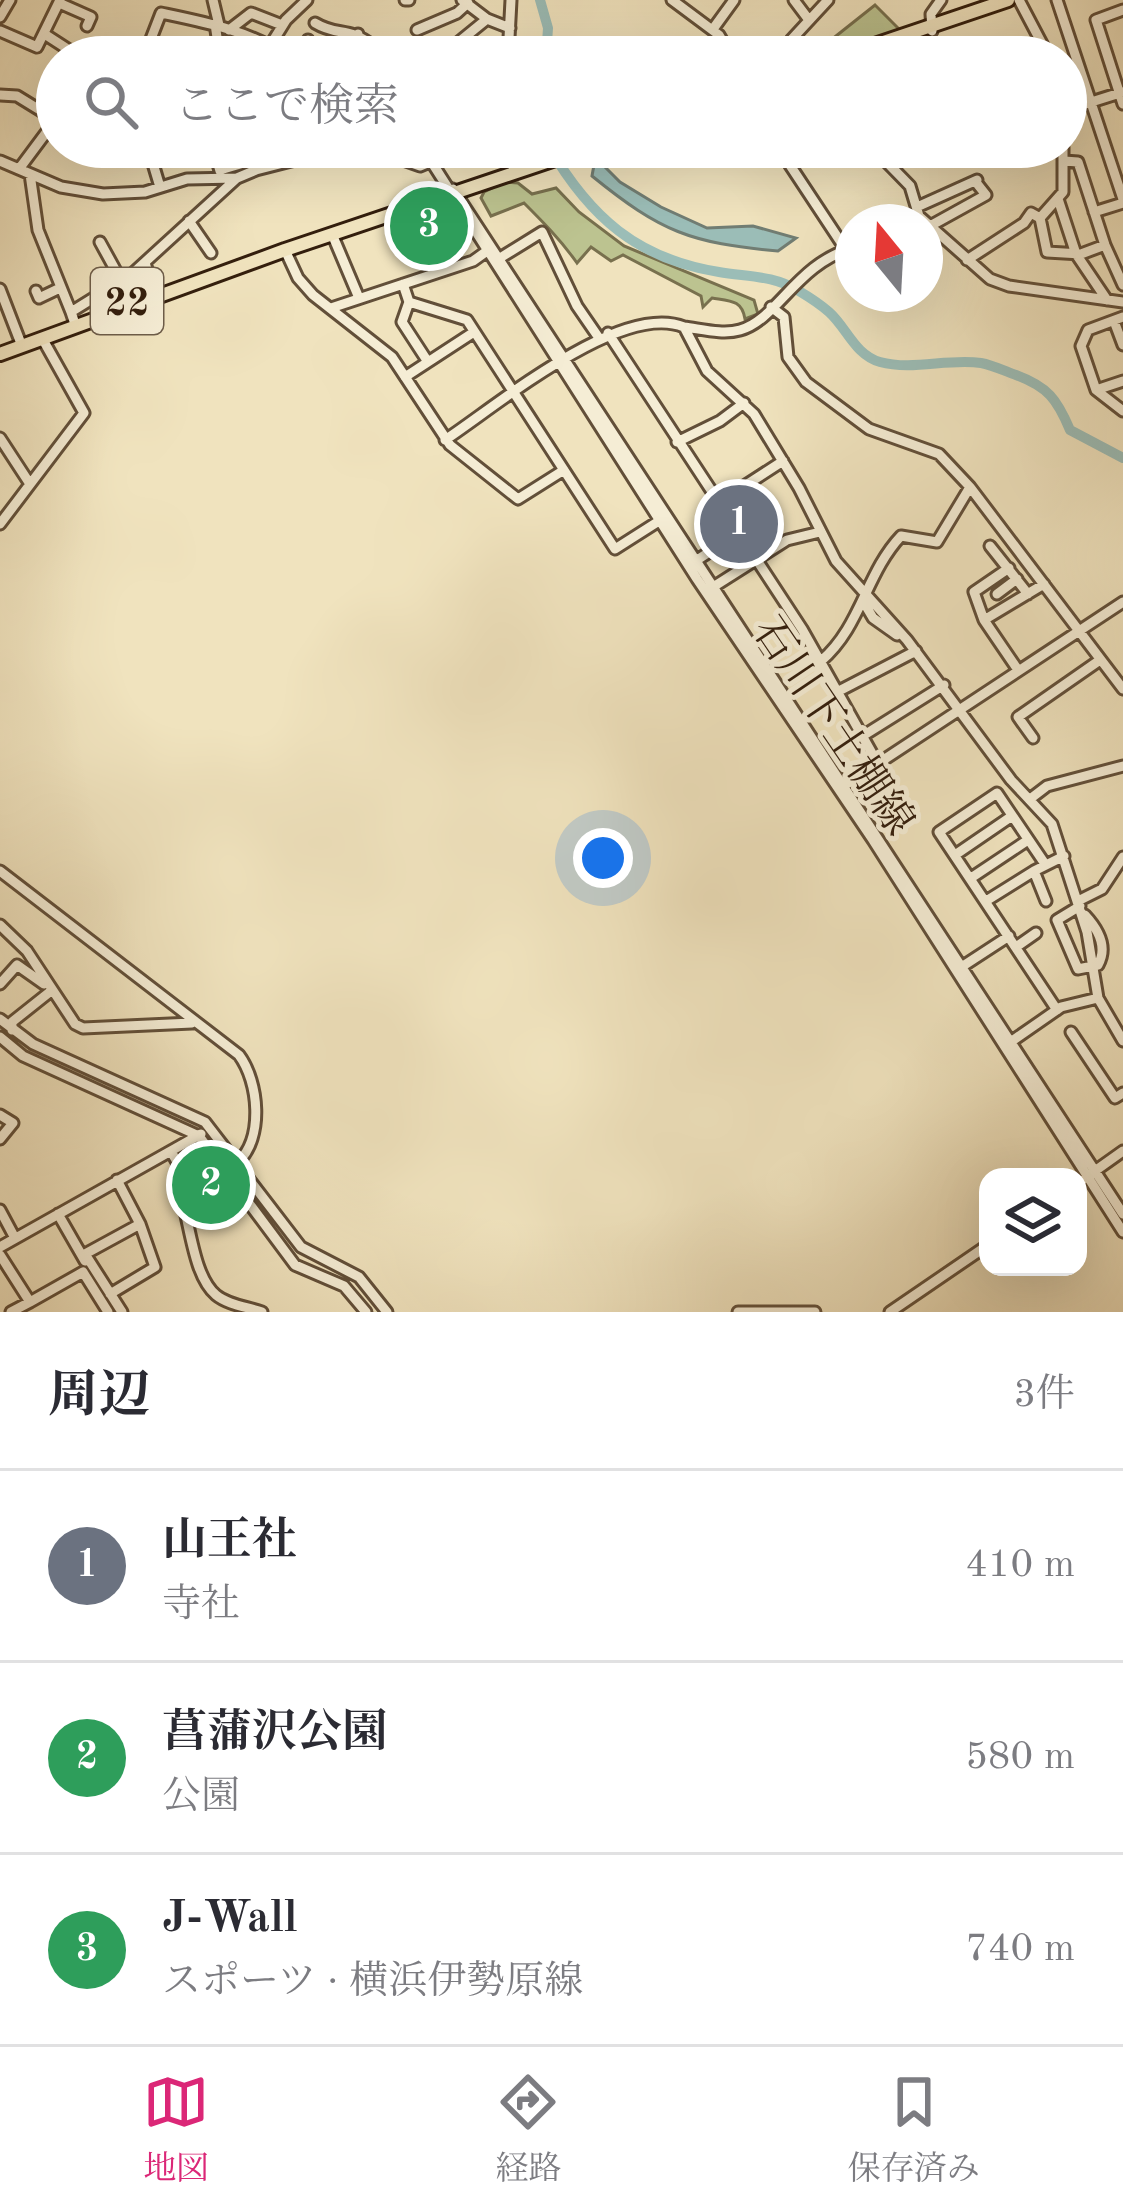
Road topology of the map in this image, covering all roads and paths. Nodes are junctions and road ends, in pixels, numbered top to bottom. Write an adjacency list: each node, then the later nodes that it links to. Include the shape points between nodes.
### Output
1 (213, 0): 21 (street)
2 (672, 0): 23 (street)
3 (732, 0): 23 (street)
4 (794, 0): 16 (street)
5 (828, 0): 16 (street)
6 (941, 0): 26 (street)
7 (1008, 0): 17 (main road)
8 (1020, 0): 17 (main road); 41 (street)
9 (1057, 0): 42 (street)
10 (59, 1): 20 (street, via 91,17); 28 (street)
11 (302, 1): 19 (street)
12 (508, 1): 22 (street)
13 (465, 2): 15 (street); 24 (street, via 457,14)
14 (1123, 10): 46 (street, via 1096,20)
15 (488, 20): 22 (street); 34 (street)
16 (809, 20): 37 (street)
17 (956, 20): 26 (main road)
18 (315, 23): 27 (street)
19 (282, 25): 21 (street, via 251,13); 32 (street)
20 (87, 26)
21 (221, 26): 29 (street, via 161,13); 30 (street); 31 (street)
22 (510, 28): 35 (street)
23 (712, 29): 36 (street)
24 (417, 30)
25 (0, 32): 43 (street)
26 (923, 32): 38 (main road); 39 (main road); 40 (street)
27 (358, 34): 33 (street)
28 (46, 35)
29 (152, 36)
30 (220, 36)
31 (246, 36)
32 (275, 36)
33 (360, 36)
34 (467, 36)
35 (509, 36)
36 (717, 36)
37 (795, 36)
38 (910, 36)
39 (912, 36)
40 (921, 36)
41 (1038, 36)
42 (1069, 36)
43 (36, 47)
44 (1087, 90): 47 (street)
45 (0, 95): 49 (street)
46 (1122, 96): 47 (street)
47 (1091, 102): 48 (street); 68 (street)
48 (1087, 103)
49 (36, 107)
50 (36, 152): 62 (street)
51 (0, 161): 62 (street)
52 (154, 168): 65 (street)
53 (219, 168): 63 (street)
54 (244, 168): 63 (street)
55 (251, 168): 64 (street)
56 (436, 168): 66 (street)
57 (518, 168): 66 (main road, 22)
58 (794, 168): 75 (street)
59 (894, 168): 69 (street, via 908,182)
60 (1064, 168): 67 (street)
61 (1080, 168): 71 (street)
62 (25, 171): 65 (street, via 103,194); 91 (street)
63 (221, 174): 64 (street); 65 (street)
64 (237, 178): 74 (street)
65 (160, 187)
66 (450, 189): 76 (main road, 22); 81 (street, 石川下土棚線); 85 (street, 石川下土棚線); 93 (main road, 22)
67 (1058, 199): 72 (street); 83 (street)
68 (1123, 201): 71 (street)
69 (913, 204)
70 (934, 204): 73 (street, via 978,179 986,195)
71 (1094, 212): 79 (street)
72 (1040, 218): 83 (street, via 1047,252); 86 (street, via 1031,213)
73 (943, 219)
74 (189, 221): 82 (street); 87 (street)
75 (835, 228)
76 (332, 234): 80 (main road, 22); 95 (street)
77 (943, 238): 86 (street)
78 (100, 242): 88 (street)
79 (1105, 245): 83 (street); 90 (street)
80 (285, 250): 100 (street, via 301,282); 106 (main road, 22)
81 (487, 251): 89 (street); 110 (street, 石川下土棚線)
82 (211, 253)
83 (1076, 254): 96 (street)
84 (835, 255): 99 (street)
85 (500, 258): 105 (street, via 542,232 577,306); 110 (street, 石川下土棚線)
86 (967, 260): 96 (street, via 999,283)
87 (145, 263): 88 (street); 93 (street)
88 (122, 281): 101 (street)
89 (403, 284): 95 (street); 97 (street)
90 (1123, 285)
91 (61, 288): 94 (street); 101 (street)
92 (0, 289): 107 (street)
93 (154, 291): 101 (main road, 22)
94 (39, 297)
95 (359, 298): 100 (street)
96 (1107, 300): 98 (street)
97 (409, 302): 104 (street, via 467,320); 111 (street, via 402,322)
98 (1123, 302)
99 (772, 307): 103 (street, via 737,331); 124 (street, via 784,316 788,357 811,387 868,429 933,450)
100 (331, 308): 112 (street, via 380,345)
101 (72, 316): 107 (main road, 22)
102 (1119, 319): 108 (street); 114 (street, via 1083,336)
103 (683, 327): 105 (street, via 647,323); 116 (street, via 707,371)
104 (474, 332): 111 (street); 115 (street)
105 (604, 336): 110 (street); 120 (street)
106 (43, 338): 109 (main road, 22); 123 (street, via 83,413)
107 (20, 341): 109 (main road, 22)
108 (1123, 345)
109 (0, 352)
110 (562, 361): 115 (street); 126 (street, 石川下土棚線); 131 (street, 石川下土棚線)
111 (428, 362): 112 (street)
112 (405, 377): 119 (street)
113 (1123, 381): 114 (street)
114 (1096, 390): 117 (street)
115 (514, 394): 119 (street); 122 (street)
116 (744, 404): 120 (street); 121 (street)
117 (1123, 411)
118 (0, 438): 123 (street)
119 (445, 440): 122 (street, via 518,499)
120 (677, 442): 125 (street)
121 (783, 461): 125 (street); 128 (street)
122 (564, 470): 126 (street, via 615,549)
123 (30, 484): 127 (street)
124 (970, 487): 135 (street); 139 (street, via 937,542 901,536)
125 (718, 503): 129 (street)
126 (659, 521): 136 (street, 石川下土棚線)
127 (0, 524)
128 (820, 532): 132 (street); 139 (street)
129 (737, 534): 131 (street); 132 (street)
130 (990, 546): 133 (street)
131 (697, 560): 136 (street, 石川下土棚線)
132 (755, 560): 136 (street); 145 (street)
133 (1009, 568): 134 (street); 141 (street, via 974,592)
134 (1017, 579): 137 (street); 138 (street)
135 (1044, 584): 138 (street); 142 (street)
136 (710, 590): 155 (street, 石川下土棚線)
137 (997, 594)
138 (1028, 594): 141 (street)
139 (864, 598): 143 (street); 145 (street)
140 (1123, 602): 142 (street)
141 (984, 620): 146 (street)
142 (1078, 629): 144 (street); 146 (street)
143 (914, 648): 147 (street); 149 (street)
144 (1100, 660): 148 (street); 152 (street, via 1018,716)
145 (821, 661): 149 (street)
146 (1018, 670): 150 (street)
147 (944, 685): 150 (street); 151 (street)
148 (1123, 689)
149 (837, 692): 151 (street)
150 (961, 709): 153 (street); 156 (street)
151 (861, 737): 153 (street)
152 (1033, 738)
153 (878, 764): 155 (street)
154 (1123, 766): 156 (street, via 1047,786)
155 (843, 787): 172 (street, 石川下土棚線); 193 (street, 石川下土棚線)
156 (1030, 799): 160 (street, via 1052,824)
157 (1012, 816): 158 (street); 159 (street); 159 (street, via 997,793 940,832)
158 (1028, 839): 162 (street); 164 (street)
159 (955, 855): 164 (street)
160 (1064, 856): 162 (street); 167 (street)
161 (1123, 857): 167 (street)
162 (1040, 868): 165 (street); 166 (street)
163 (0, 871): 179 (street)
164 (971, 878): 165 (street)
165 (986, 902): 170 (street)
166 (1046, 902)
167 (1080, 906): 173 (street); 173 (street, via 1057,920 1075,967)
168 (0, 925): 175 (street, via 27,951)
169 (1036, 933): 171 (street)
170 (1009, 936): 171 (street); 172 (street)
171 (1016, 947): 177 (street)
172 (963, 966): 183 (street, 石川下土棚線)
173 (1094, 967): 176 (street)
174 (0, 984): 175 (street, via 17,964)
175 (49, 992): 179 (street, via 83,1028); 180 (street)
176 (1098, 998): 177 (street); 184 (street)
177 (1057, 1010): 183 (street)
178 (0, 1019): 180 (street)
179 (192, 1023): 192 (street, via 230,1046 251,1072 251,1137)
180 (12, 1030): 187 (street)
181 (1071, 1032): 185 (street, via 1115,1098)
182 (0, 1037): 188 (street, via 23,1056)
183 (1012, 1040): 193 (street, 石川下土棚線)
184 (1123, 1041)
185 (1123, 1093)
186 (0, 1115): 189 (street, via 14,1123)
187 (209, 1126): 188 (street); 192 (street)
188 (199, 1136): 191 (street); 208 (street, via 295,1265 344,1286)
189 (0, 1139)
190 (1123, 1151): 193 (street)
191 (172, 1153): 195 (street); 207 (street, via 186,1178 177,1185 210,1288)
192 (238, 1162): 209 (street, via 301,1247 359,1277)
193 (1093, 1173): 194 (street); 198 (street, 石川下土棚線); 200 (street, 石川下土棚線)
194 (1087, 1177)
195 (117, 1180): 197 (street); 199 (street)
196 (0, 1210): 201 (street)
197 (58, 1214): 201 (street); 206 (street)
198 (1123, 1214)
199 (140, 1224): 204 (street, via 155,1268); 204 (street, via 85,1254)
200 (1123, 1232)
201 (15, 1238): 202 (street)
202 (0, 1251): 205 (street)
203 (979, 1251): 212 (street)
204 (110, 1294): 206 (street)
205 (21, 1308): 206 (street, via 82,1272)
206 (114, 1312)
207 (262, 1312)
208 (366, 1312)
209 (387, 1312)
210 (738, 1312): 211 (street)
211 (815, 1312)
212 (890, 1312)

